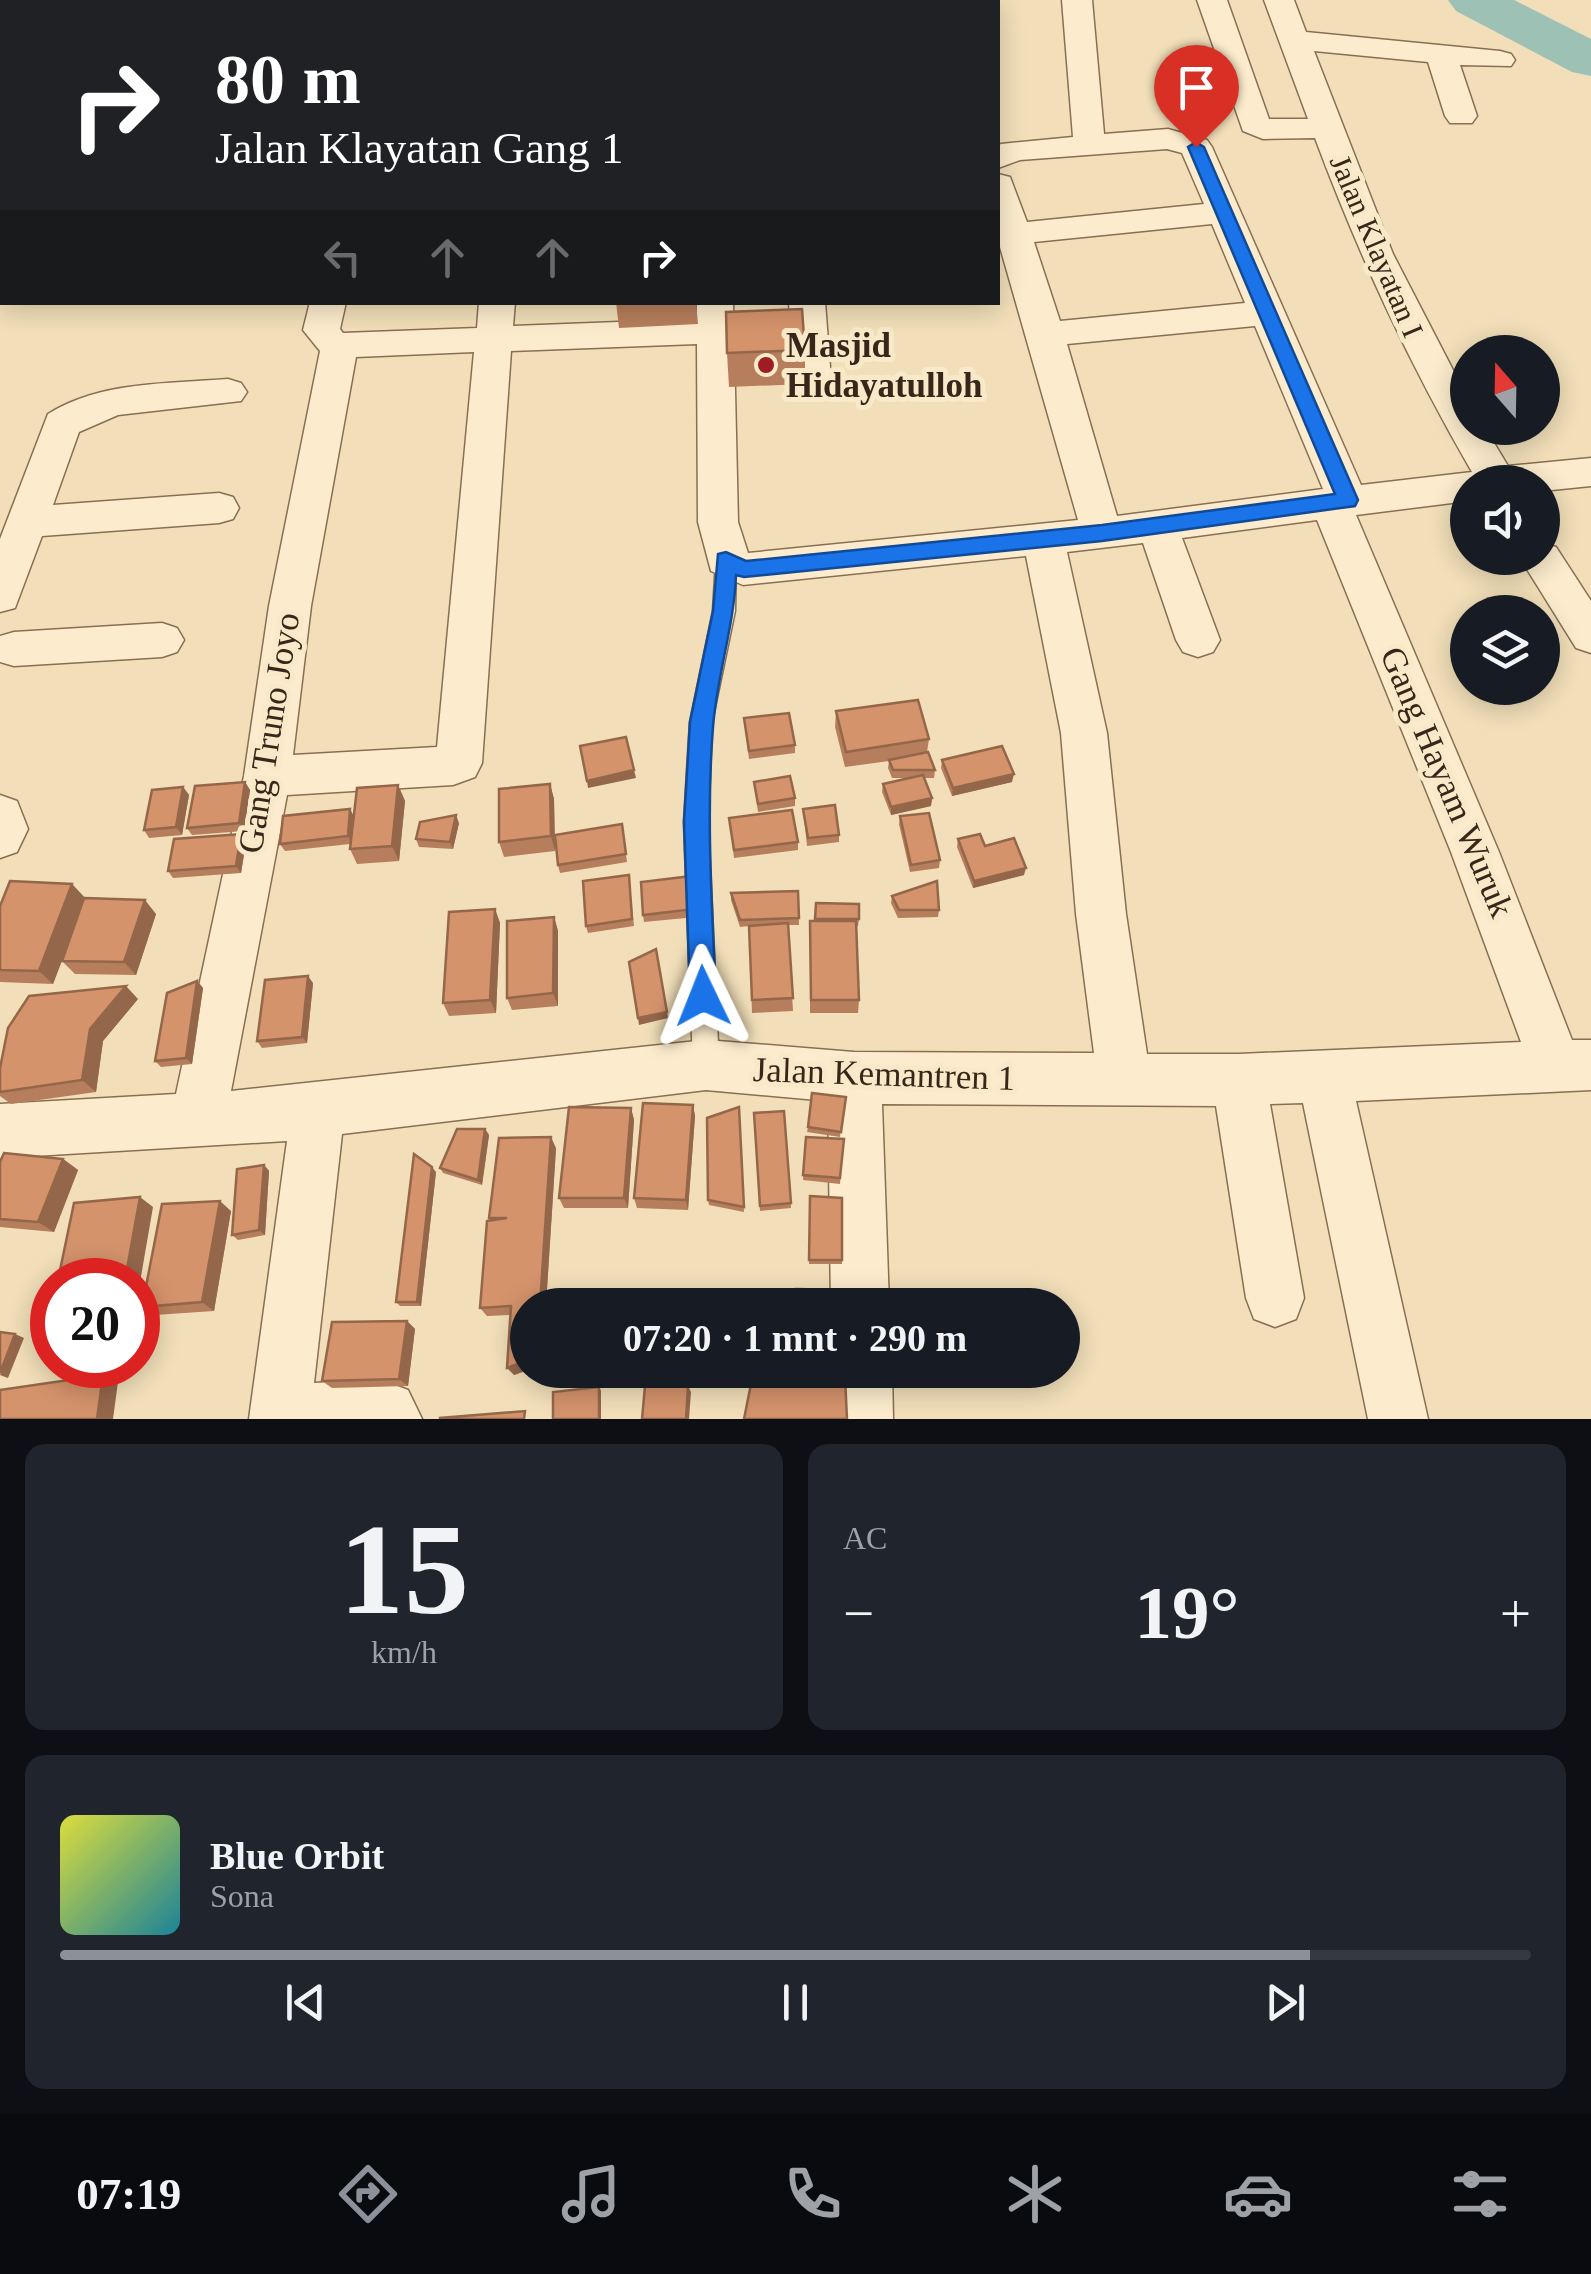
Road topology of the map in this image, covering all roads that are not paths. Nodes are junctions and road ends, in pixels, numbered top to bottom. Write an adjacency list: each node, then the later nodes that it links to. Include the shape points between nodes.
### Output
1 (1077, 0): 9 (street)
2 (1212, 0): 8 (street, via 1254,124)
3 (1279, 0): 4 (street, Jalan Klayatan I)
4 (1294, 40): 5 (street); 8 (street, Jalan Klayatan I)
5 (1441, 54): 6 (street); 7 (street)
6 (1500, 60)
7 (1461, 116)
8 (1326, 128): 23 (street, Jalan Klayatan I, via 1376,254)
9 (1090, 146): 10 (street, via 1013,152); 12 (street, Gang Hayam Wuruk, via 1188,142 1201,153)
10 (1000, 179)
11 (1000, 191): 13 (street)
12 (1222, 213): 13 (street); 16 (street, Gang Hayam Wuruk)
13 (1011, 234): 14 (street)
14 (1015, 290): 20 (street)
15 (807, 305): 21 (street)
16 (1268, 312): 20 (street); 29 (street, Gang Hayam Wuruk)
17 (714, 317): 18 (street); 35 (street, via 718,522)
18 (495, 321): 19 (street); 42 (street, via 459,763)
19 (334, 324): 42 (street, Gang Truno Joyo)
20 (1046, 334): 33 (street)
21 (812, 380)
22 (228, 392): 27 (street, via 102,404 73,415 62,424)
23 (1486, 465)
24 (1591, 472): 25 (street)
25 (1560, 475)
26 (0, 478): 27 (street)
27 (44, 478): 31 (street)
28 (1450, 488): 29 (street)
29 (1339, 501): 32 (street); 46 (street, Gang Hayam Wuruk, via 1438,768)
30 (219, 508): 31 (street)
31 (28, 522): 37 (street)
32 (1158, 525): 33 (street); 40 (street)
33 (1102, 533): 34 (street)
34 (1042, 538): 35 (street, via 744,569); 48 (street, via 1084,733)
35 (726, 560): 45 (lane, via 724,611 702,722 696,822)
36 (1552, 575): 38 (street)
37 (0, 596)
38 (1591, 636)
39 (162, 640): 41 (street)
40 (1198, 640)
41 (5, 662)
42 (267, 776): 52 (street, Gang Truno Joyo)
43 (0, 815): 44 (street)
44 (0, 837)
45 (706, 1065): 49 (street, Jalan Kemantren 1); 51 (street, Jalan Kemantren 1)
46 (1573, 1065): 47 (street, Jalan Kemantren 1)
47 (1324, 1076): 50 (street, Jalan Kemantren 1); 60 (street)
48 (1124, 1077): 49 (street, Jalan Kemantren 1); 50 (street, Jalan Kemantren 1)
49 (854, 1078): 54 (street)
50 (1239, 1080): 55 (street)
51 (318, 1110): 52 (street, Jalan Kemantren 1); 57 (street)
52 (198, 1120): 53 (street, Jalan Kemantren 1)
53 (0, 1130)
54 (860, 1288)
55 (1275, 1298)
56 (862, 1388): 59 (street)
57 (279, 1417): 58 (street, via 378,1409)
58 (392, 1419)
59 (863, 1419)
60 (1398, 1419)

